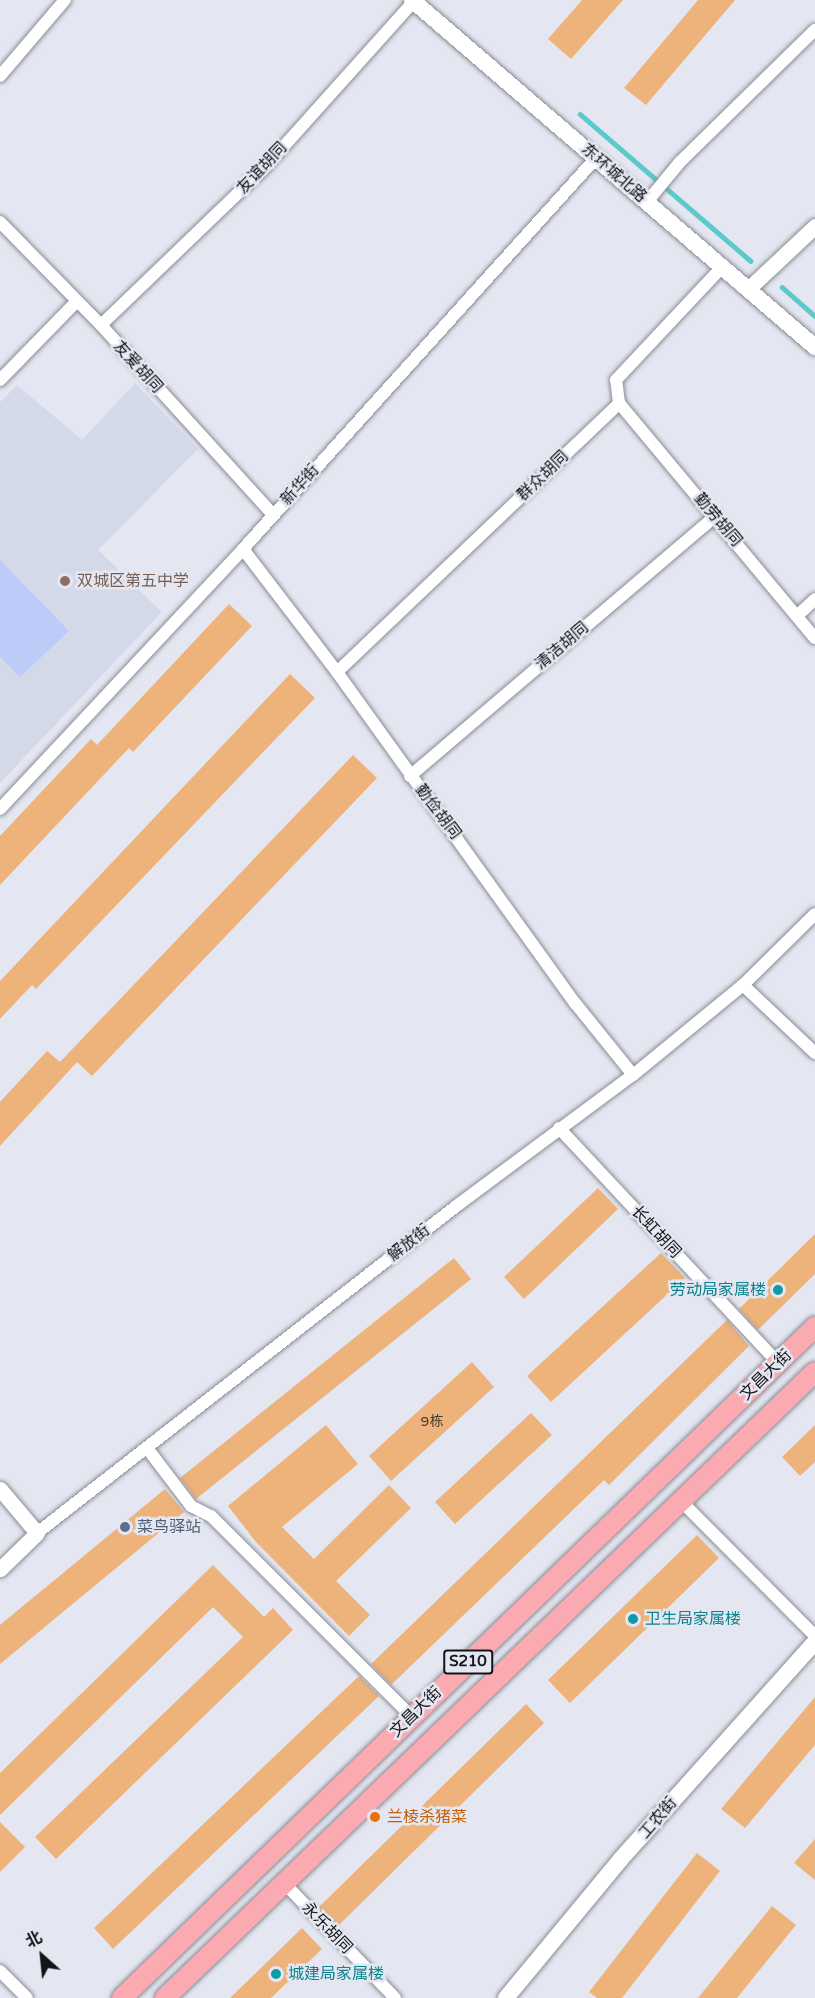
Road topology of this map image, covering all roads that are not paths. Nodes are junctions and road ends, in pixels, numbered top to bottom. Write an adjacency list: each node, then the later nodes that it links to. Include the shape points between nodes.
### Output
1 (65, 0): 4 (street)
2 (413, 1): 5 (main road, 东环城北路); 12 (street, 友谊胡同, via 267,165)
3 (815, 30): 6 (street)
4 (0, 76)
5 (596, 158): 6 (main road, 东环城北路); 16 (street, 新华街)
6 (652, 196): 9 (main road, 东环城北路)
7 (0, 222): 11 (street, 友爱胡同)
8 (815, 226): 10 (street)
9 (722, 267): 10 (main road, 东环城北路); 15 (street, via 616,380)
10 (748, 289): 13 (main road, 东环城北路)
11 (77, 301): 12 (street, 友爱胡同); 14 (street)
12 (101, 325): 16 (street, 友爱胡同)
13 (815, 347)
14 (0, 380)
15 (619, 403): 17 (street, 勤劳胡同); 22 (street, 群众胡同)
16 (273, 515): 18 (street, 新华街)
17 (715, 516): 20 (street, 勤劳胡同); 23 (street, 清洁胡同)
18 (243, 549): 22 (street, 勤俭胡同); 24 (street, 新华街)
19 (815, 599): 20 (street)
20 (798, 615): 21 (street, 勤劳胡同)
21 (815, 638)
22 (337, 672): 23 (street, 勤俭胡同)
23 (410, 777): 28 (street, 勤俭胡同, via 575,1003)
24 (0, 808)
25 (815, 914): 26 (street, 解放街)
26 (743, 985): 27 (street); 28 (street, 解放街)
27 (815, 1053)
28 (633, 1075): 29 (street, 解放街)
29 (559, 1128): 31 (street, 长虹胡同); 33 (street, 解放街)
30 (815, 1327): 31 (main road, 文昌大街 / S210)
31 (778, 1363): 40 (main road, 文昌大街 / S210)
32 (815, 1372): 35 (main road, 文昌大街)
33 (147, 1448): 36 (street, 解放街); 40 (street, via 191,1506 211,1516)
34 (0, 1489): 36 (street)
35 (681, 1501): 38 (street); 41 (main road, 文昌大街)
36 (37, 1533): 37 (street, 解放街)
37 (0, 1569)
38 (815, 1636)
39 (815, 1642): 43 (main road, 工农街, via 620,1860)
40 (411, 1716): 45 (main road, 文昌大街 / S210)
41 (284, 1883): 46 (main road, 文昌大街); 47 (street, 永乐胡同)
42 (0, 1971): 44 (street)
43 (511, 1996)
44 (27, 1998)
45 (122, 1998)
46 (165, 1998)
47 (394, 1998)

